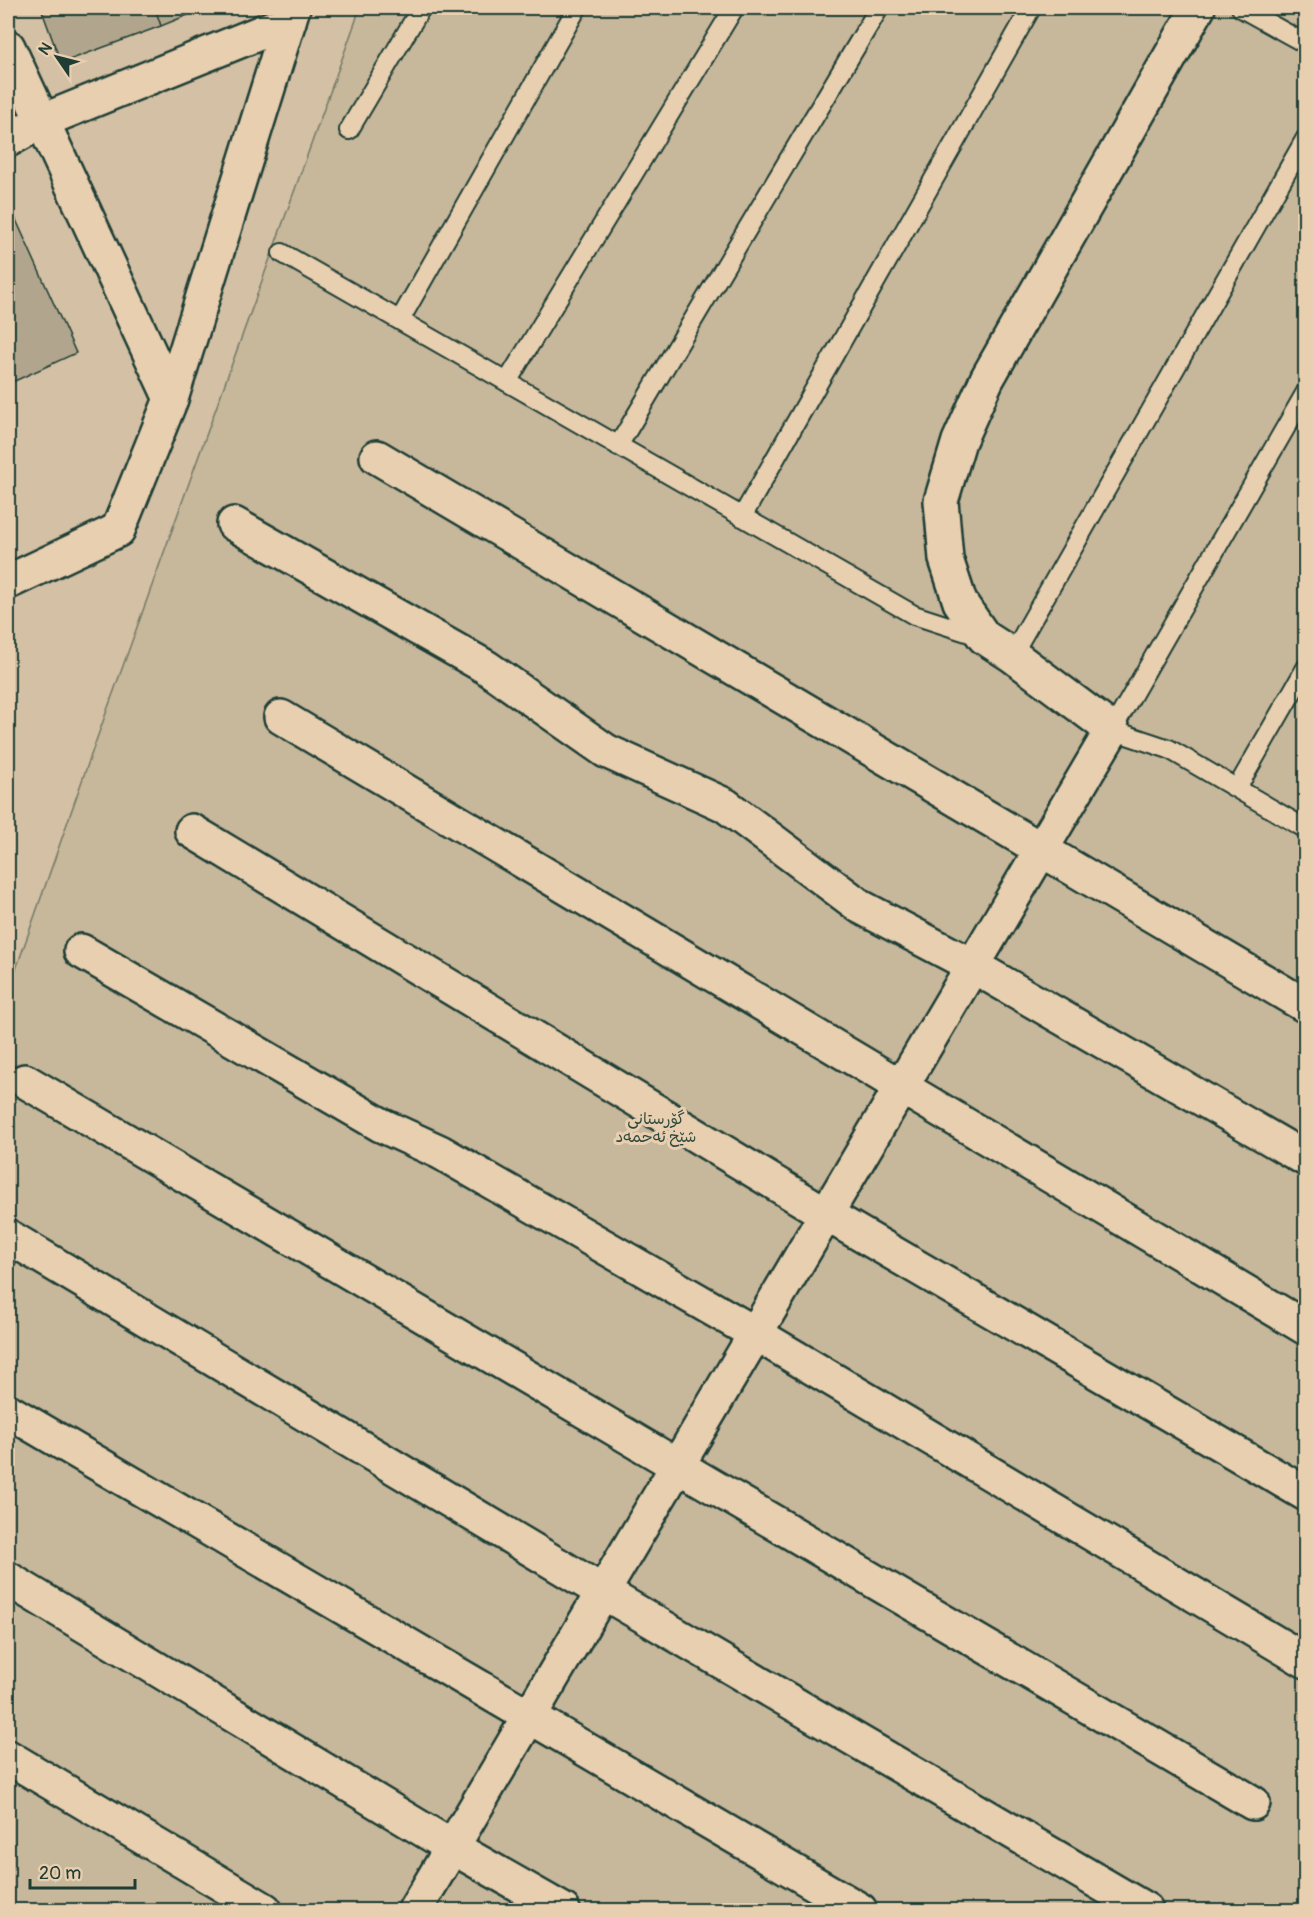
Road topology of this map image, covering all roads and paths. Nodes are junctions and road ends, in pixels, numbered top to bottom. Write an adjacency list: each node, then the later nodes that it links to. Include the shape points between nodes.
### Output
1 (421, 8): 12 (lane)
2 (577, 8): 16 (lane)
3 (734, 8): 17 (lane)
4 (879, 8): 20 (lane)
5 (1031, 8): 22 (lane)
6 (1198, 8): 25 (street, via 987,379 959,441 941,501 946,559 960,602)
7 (1241, 8): 9 (lane)
8 (291, 14): 11 (street); 19 (street)
9 (1305, 44)
10 (8, 47): 11 (street)
11 (42, 121): 14 (street); 19 (street)
12 (349, 130)
13 (1305, 138): 26 (lane)
14 (8, 140)
15 (282, 253): 16 (lane)
16 (400, 320): 17 (lane)
17 (507, 382): 20 (lane)
18 (1305, 392): 29 (lane)
19 (171, 399): 24 (street, via 118,530)
20 (618, 446): 22 (lane)
21 (377, 457): 33 (street)
22 (742, 517): 25 (lane, via 914,615)
23 (234, 525): 35 (street, via 486,667 606,751 725,805 861,907)
24 (8, 582)
25 (984, 638): 26 (street)
26 (1012, 655): 29 (street)
27 (1305, 668): 30 (lane)
28 (281, 717): 38 (street)
29 (1112, 730): 30 (lane, via 1168,748); 33 (street)
30 (1237, 788): 31 (lane)
31 (1305, 829)
32 (192, 831): 40 (street)
33 (1041, 850): 35 (street); 36 (street)
34 (81, 951): 43 (street, via 381,1125 441,1152)
35 (973, 966): 38 (street); 39 (street)
36 (1305, 1006)
37 (25, 1081): 45 (street)
38 (901, 1088): 40 (street); 42 (street)
39 (1305, 1158)
40 (826, 1214): 43 (street); 46 (street)
41 (9, 1236): 48 (street)
42 (1305, 1328)
43 (756, 1334): 45 (street); 49 (street)
44 (8, 1411): 50 (street)
45 (678, 1466): 48 (street); 52 (street)
46 (1305, 1494)
47 (8, 1579): 53 (street)
48 (603, 1592): 50 (street); 58 (street)
49 (1305, 1661)
50 (530, 1717): 53 (street); 57 (street)
51 (8, 1757): 54 (street)
52 (1253, 1803)
53 (453, 1847): 55 (street); 56 (street)
54 (266, 1911)
55 (415, 1911)
56 (563, 1911)
57 (860, 1911)
58 (1146, 1911)

